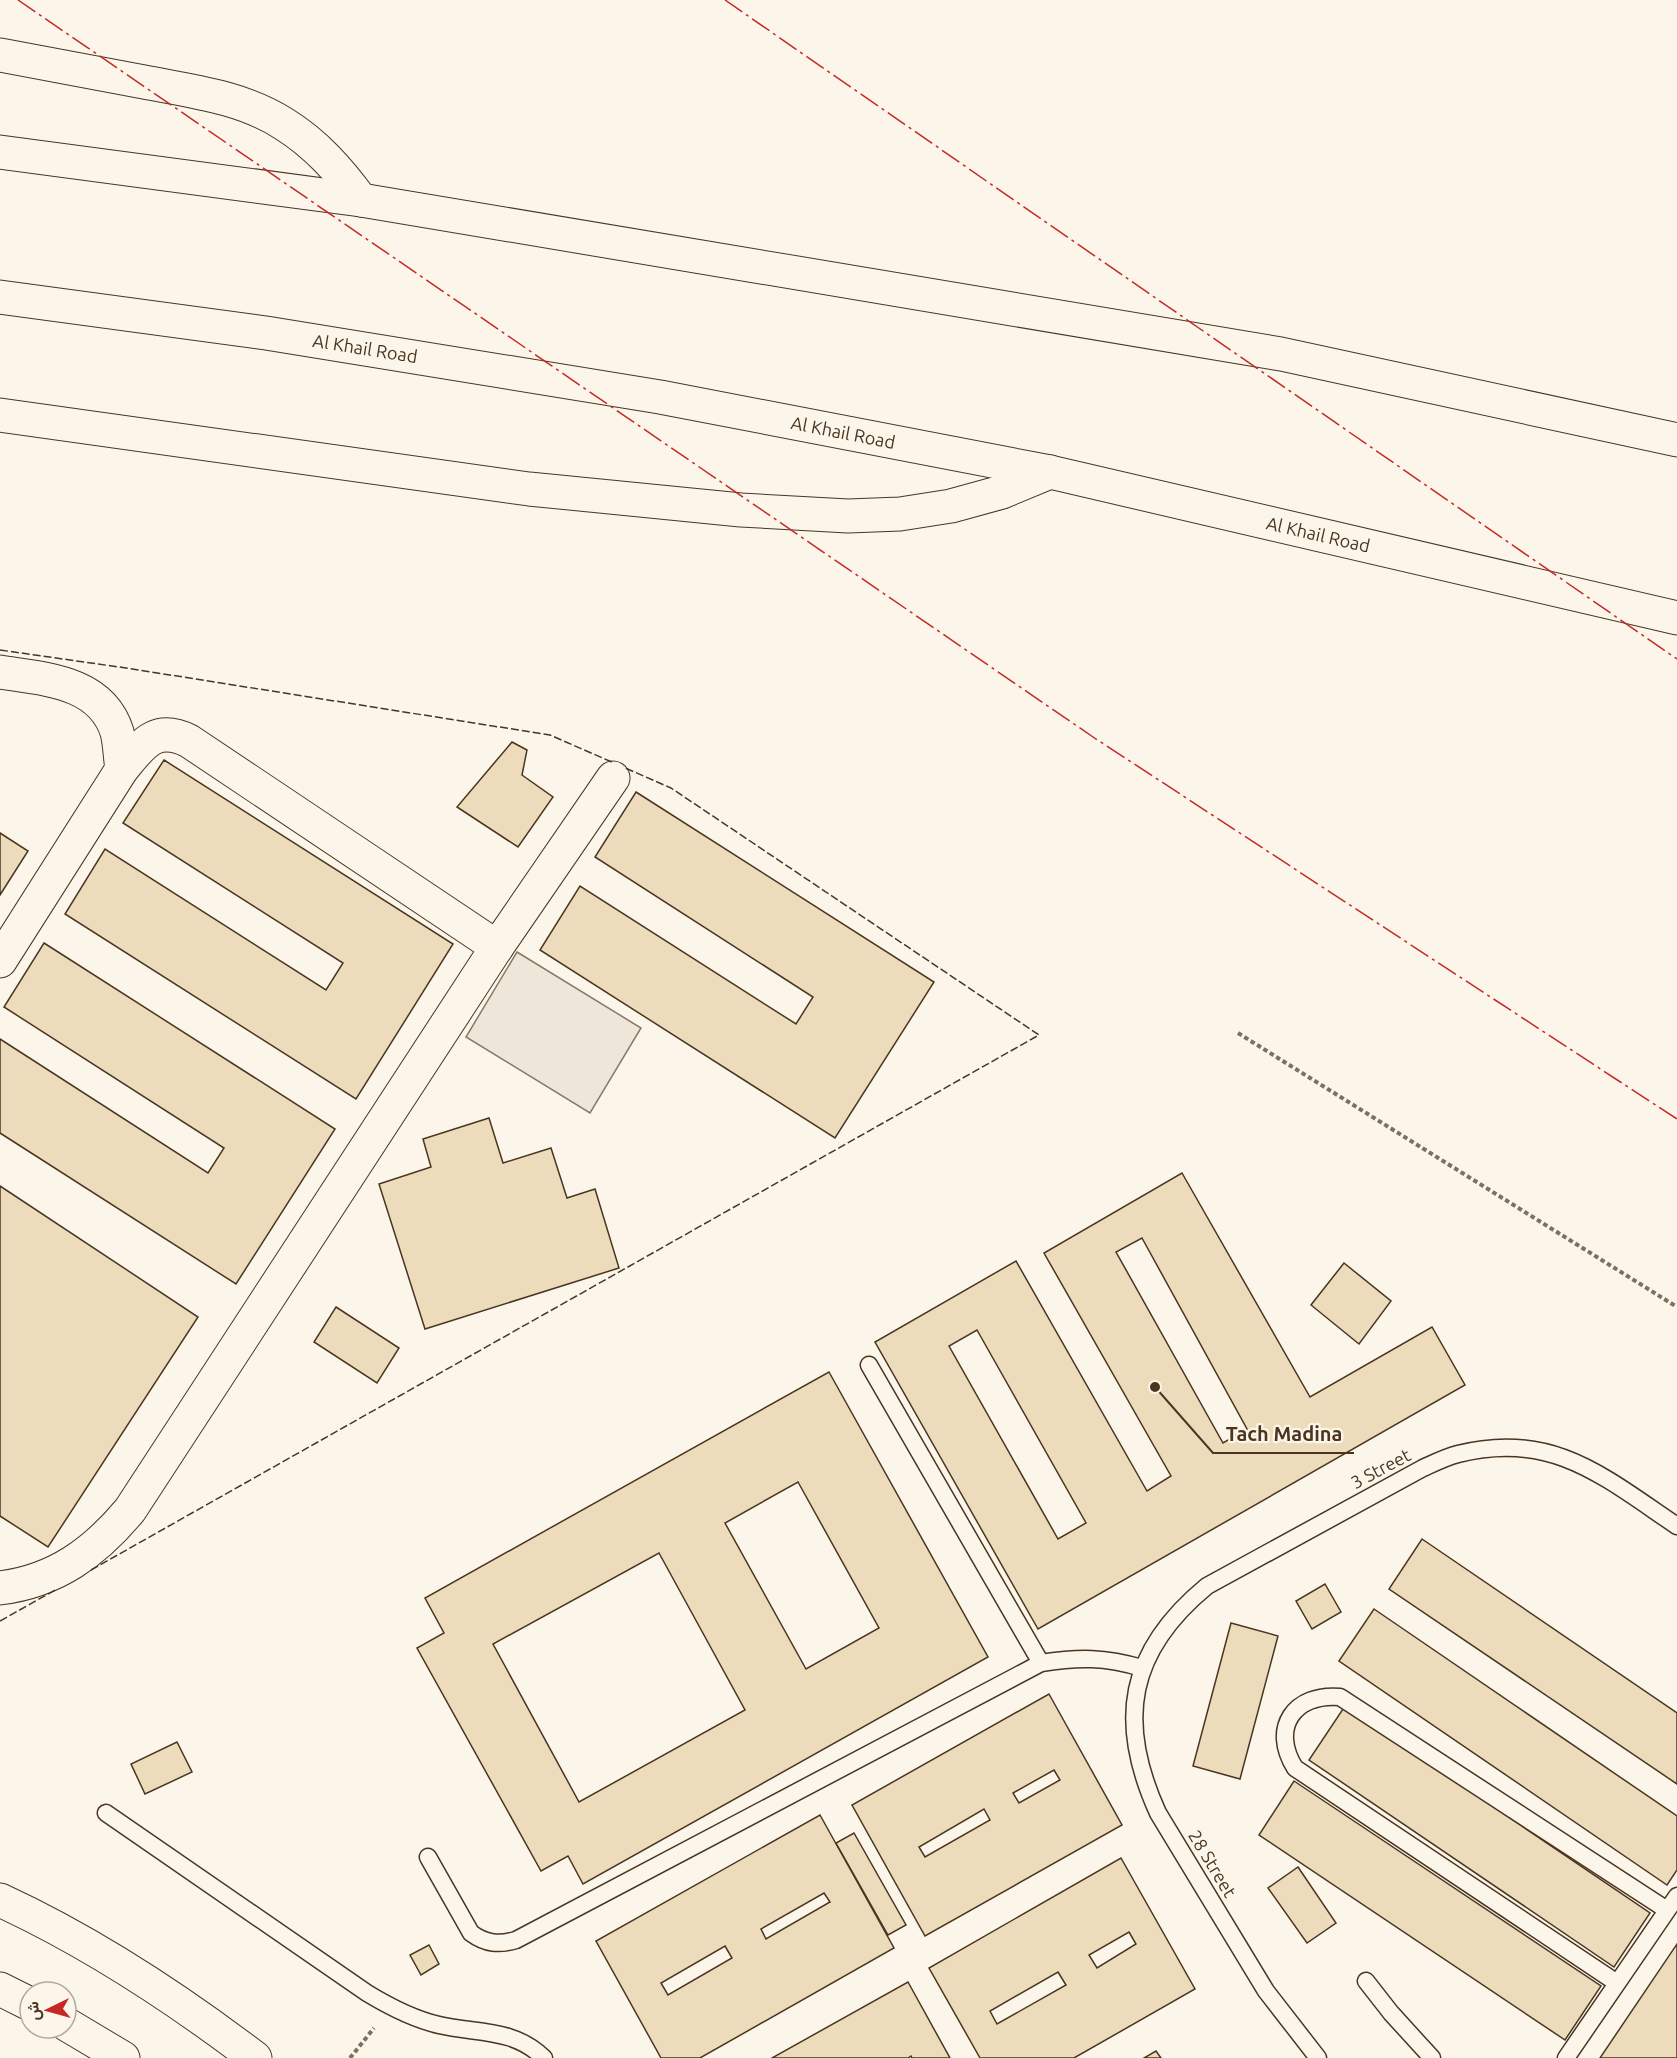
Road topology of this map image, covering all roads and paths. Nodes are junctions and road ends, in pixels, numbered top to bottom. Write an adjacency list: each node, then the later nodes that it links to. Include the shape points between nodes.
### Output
1 (0, 55): 3 (main road, via 248,106 312,143)
2 (0, 152): 3 (main road)
3 (361, 200): 6 (main road, via 1281,354)
4 (0, 297): 7 (main road, Al Khail Road, via 266,333 637,393)
5 (0, 415): 7 (main road, via 529,489 741,510 848,516 900,514 951,506 1002,492)
6 (1677, 440)
7 (1050, 472): 8 (main road, Al Khail Road)
8 (1677, 618)
9 (0, 672): 10 (main road, via 65,683 97,701 117,732)
10 (122, 769): 12 (main road, via 150,739 163,734 189,741); 13 (main road)
11 (613, 778): 12 (main road)
12 (497, 947): 18 (main road, via 130,1510 94,1548 73,1563 25,1584)
13 (0, 961)
14 (1238, 1033): 15 (path)
15 (1677, 1306)
16 (869, 1365): 19 (lane)
17 (1677, 1526): 20 (lane, 3 Street, via 1593,1469 1560,1455 1526,1448 1456,1454 1423,1468 1207,1586 1169,1622)
18 (0, 1588)
19 (1041, 1663): 20 (lane, via 1092,1658); 22 (lane, via 505,1944 481,1940 471,1933)
20 (1142, 1668): 36 (lane, 28 Street, via 1135,1737 1137,1757 1153,1804 1266,1991)
21 (106, 1813): 30 (lane)
22 (428, 1857)
23 (1677, 1896): 25 (lane)
24 (0, 1900): 33 (main road, via 105,1955)
25 (1667, 1910): 27 (lane); 27 (lane, via 1340,1697 1316,1697 1295,1709 1284,1739 1286,1754 1295,1768)
26 (1365, 1981): 37 (lane)
27 (1617, 1983): 38 (lane)
28 (0, 1989): 29 (main road)
29 (18, 1998)
30 (391, 2007): 34 (path); 35 (lane, via 440,2025 507,2036 525,2043)
31 (78, 2031): 32 (main road)
32 (123, 2058)
33 (255, 2058)
34 (350, 2058)
35 (544, 2058)
36 (1318, 2058)
37 (1432, 2058)
38 (1566, 2058)

